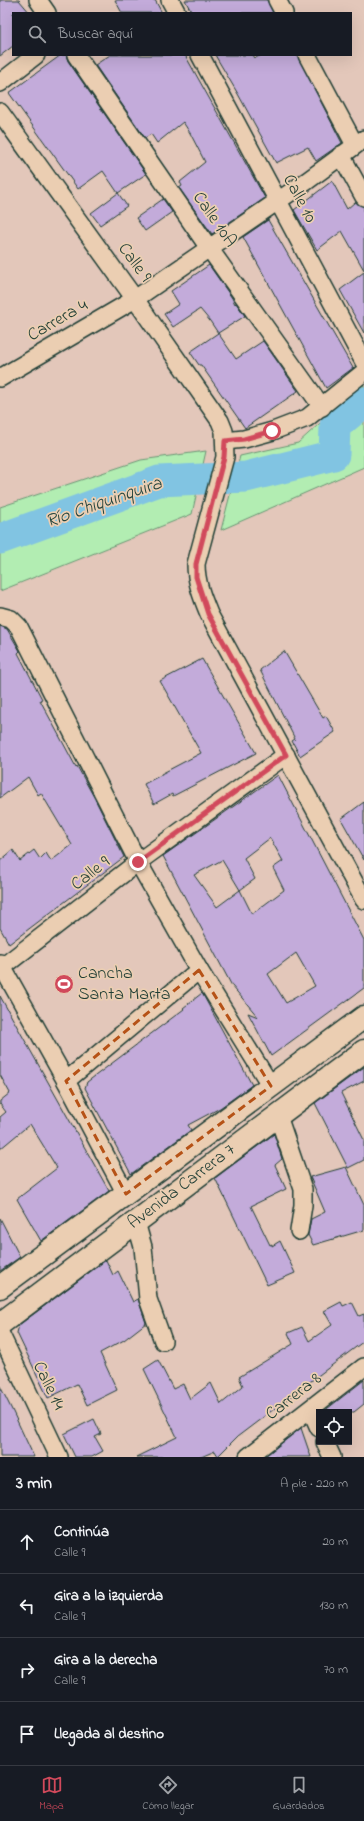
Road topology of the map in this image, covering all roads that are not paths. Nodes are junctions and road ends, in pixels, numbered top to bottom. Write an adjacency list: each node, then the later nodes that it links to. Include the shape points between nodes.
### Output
1 (38, 0): 4 (street)
2 (170, 0): 5 (street)
3 (277, 0): 6 (street)
4 (46, 12)
5 (176, 12)
6 (283, 12)
7 (35, 56): 11 (street)
8 (77, 56): 17 (street, Calle 10A)
9 (201, 56): 16 (street, Calle 10)
10 (307, 56): 13 (street)
11 (0, 83)
12 (0, 112): 18 (street, Calle 9)
13 (359, 142): 14 (street, Carrera 4)
14 (341, 155): 15 (street); 16 (street, Carrera 4)
15 (364, 197)
16 (277, 200): 17 (street, Carrera 4); 19 (street, Calle 10)
17 (209, 248): 18 (street, Carrera 4); 22 (street, Calle 10A)
18 (135, 299): 21 (street, Carrera 4); 23 (street, Calle 9, via 220,422 224,431)
19 (364, 362)
20 (364, 372): 22 (street)
21 (0, 378)
22 (322, 407): 23 (street, via 307,418 244,439)
23 (225, 449): 25 (street, Calle 9, via 196,564 196,577 208,614)
24 (0, 616): 26 (street, via 11,619 20,626)
25 (286, 755): 26 (street, Calle 9); 27 (street, Calle 9)
26 (138, 862): 28 (street, Calle 9); 29 (street)
27 (364, 900)
28 (1, 966): 32 (street)
29 (199, 970): 32 (street); 33 (street)
30 (364, 1017): 33 (main road, Avenida Carrera 7)
31 (364, 1051): 34 (main road, Avenida Carrera 7)
32 (66, 1081): 35 (street)
33 (271, 1086): 35 (main road, Avenida Carrera 7)
34 (278, 1116): 36 (main road, Avenida Carrera 7); 37 (street, via 303,1189)
35 (126, 1194): 38 (main road, Avenida Carrera 7)
36 (136, 1222): 39 (main road, Avenida Carrera 7); 41 (street, via 142,1247 148,1299)
37 (299, 1231)
38 (0, 1287)
39 (0, 1324)
40 (0, 1333): 46 (street, Calle 14)
41 (163, 1342)
42 (364, 1367): 43 (street, Carrera 8)
43 (311, 1410): 44 (street); 47 (street, Carrera 8)
44 (316, 1421)
45 (326, 1445): 48 (street)
46 (59, 1457)
47 (248, 1457)
48 (332, 1457)

